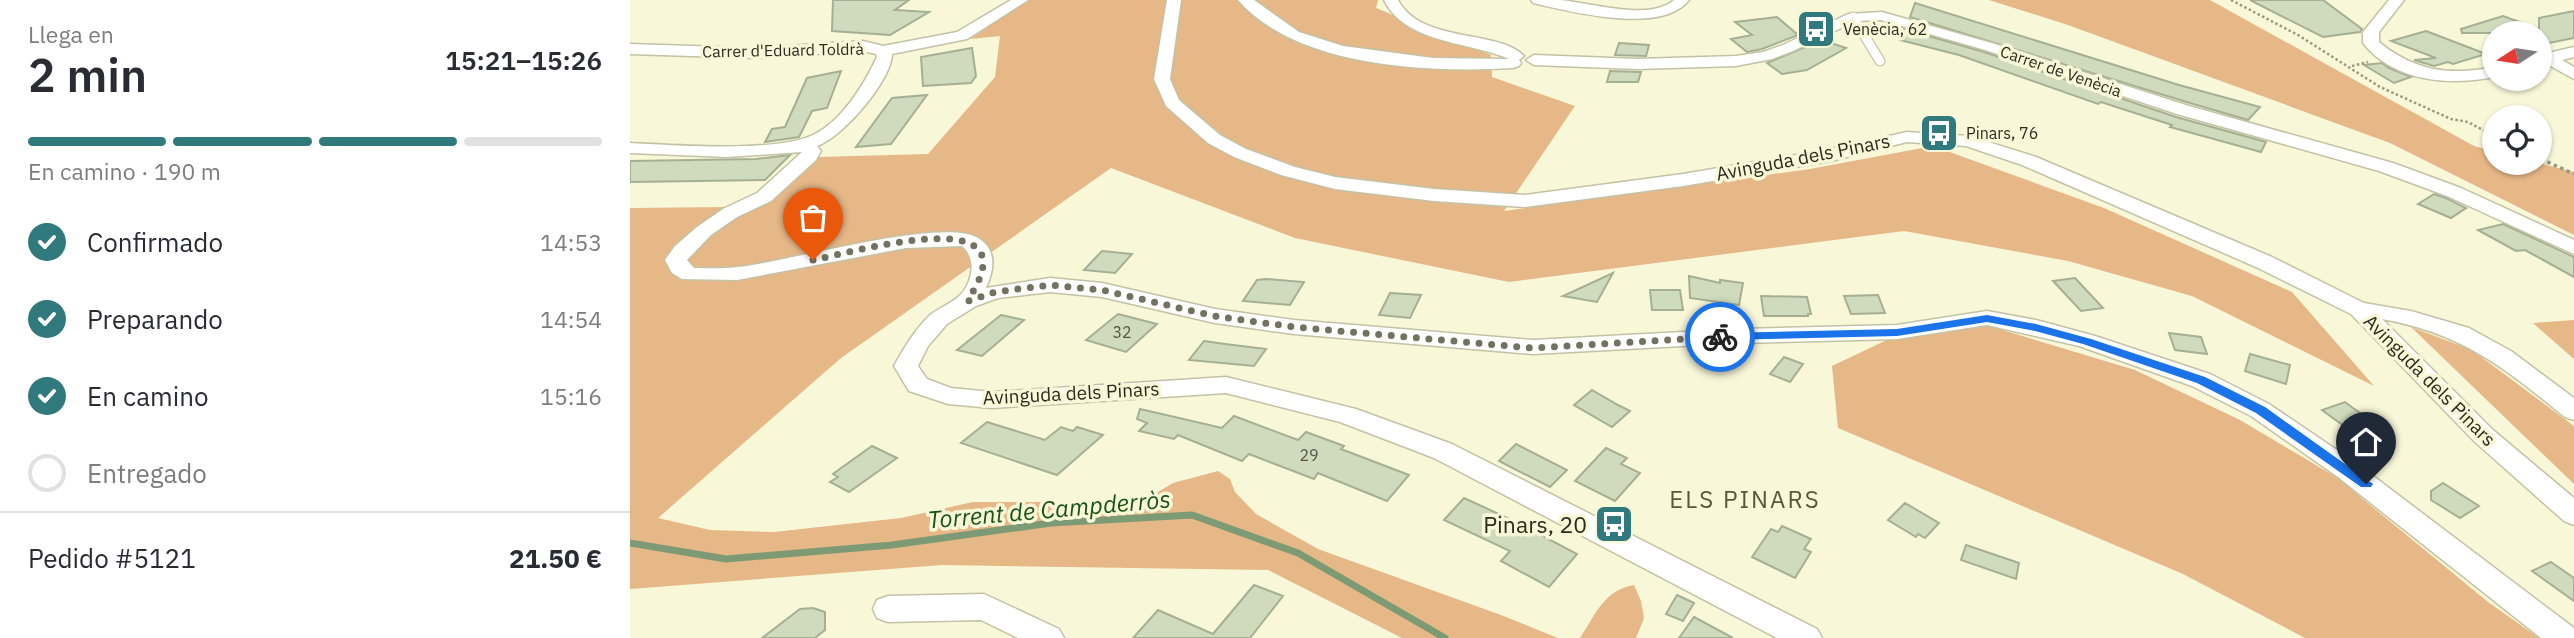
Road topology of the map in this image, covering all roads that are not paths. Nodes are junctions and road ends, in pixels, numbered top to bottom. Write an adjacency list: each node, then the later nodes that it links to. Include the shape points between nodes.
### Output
1 (1021, 0): 10 (street, via 962,36)
2 (1174, 0): 23 (street, Avinguda dels Pinars, via 1162,79 1172,103 1214,139 1288,171 1335,183 1525,201 1831,155 1889,139 1952,138 2029,161 2264,262)
3 (1245, 0): 13 (street, via 1292,34 1324,46 1425,62 1495,65)
4 (1391, 0): 13 (street, via 1400,16 1435,33 1505,50)
5 (1538, 0): 6 (street, via 1651,14 1676,7)
6 (1682, 0)
7 (2397, 0): 18 (street, via 2371,32 2371,43 2381,52 2427,74 2467,78)
8 (1853, 17): 14 (street, Carrer de Venècia, via 1788,48 1736,61); 15 (lane); 21 (street, Carrer de Venècia, via 1882,16 1934,30 2144,98 2357,157 2454,192)
9 (630, 49): 10 (street, Carrer d'Eduard Toldrà, via 755,53 863,47)
10 (883, 51): 19 (street, Carrer d'Eduard Toldrà, via 882,66 863,94 828,135)
11 (2574, 52): 12 (street)
12 (2552, 57)
13 (1515, 59): 14 (street, via 1524,64)
14 (1534, 60)
15 (1880, 61)
16 (2552, 63): 17 (street)
17 (2574, 74)
18 (2482, 75)
19 (805, 145): 20 (street, Carrer d'Eduard Toldrà); 22 (street, via 812,151 810,156 764,197 730,213 682,250 676,260 680,268 690,274 737,274 954,237 969,241 983,260 982,273)
20 (630, 148)
21 (2574, 248)
22 (968, 301): 28 (street, Avinguda dels Pinars, via 939,320 918,342 906,366 918,385 948,396 992,400 1226,385 1347,415 1443,451); 29 (street, Avinguda dels Pinars, via 1020,288 1079,286 1268,324 1532,348 1739,335 1897,332 1987,318 2036,327 2201,380 2260,410 2358,478)
23 (2359, 309): 24 (street, via 2456,331 2491,348); 25 (street, Avinguda dels Pinars, via 2484,436)
24 (2574, 411)
25 (2574, 514)
26 (888, 608): 27 (street, via 984,607)
27 (1048, 638)
28 (1805, 638)
29 (2564, 638)

